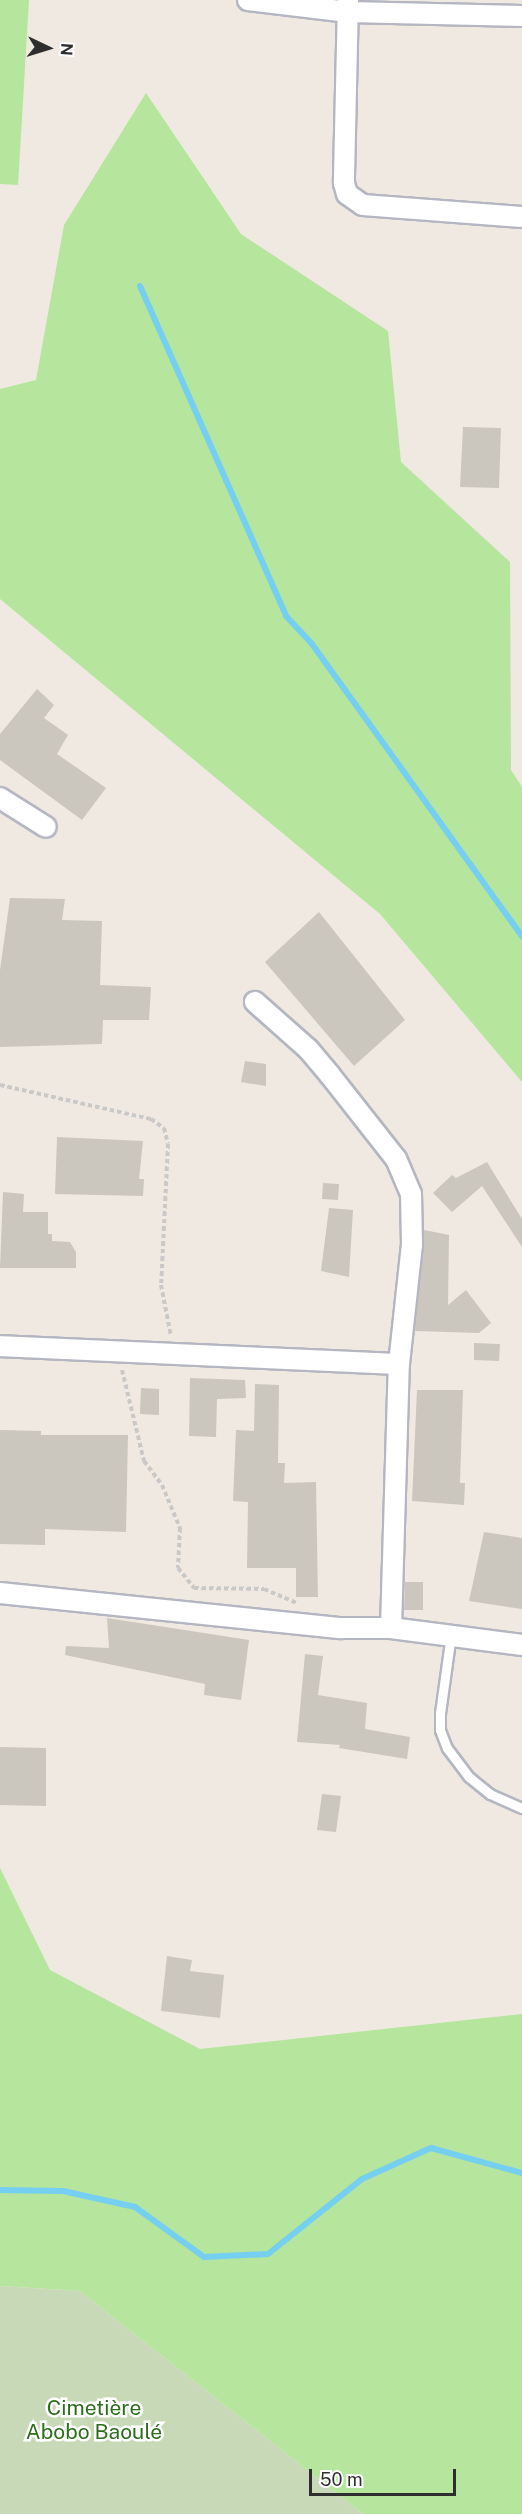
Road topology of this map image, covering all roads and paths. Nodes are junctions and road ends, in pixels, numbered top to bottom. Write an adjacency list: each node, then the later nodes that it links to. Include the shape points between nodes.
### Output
1 (248, 0): 2 (street)
2 (348, 6): 3 (street); 4 (street, via 344,183 347,194 363,205)
3 (522, 16)
4 (522, 217)
5 (0, 798): 6 (street)
6 (46, 827)
7 (255, 1002): 12 (street, via 308,1049 330,1075 396,1159 411,1194 412,1245)
8 (0, 1085): 11 (path, via 151,1119 164,1128 168,1144 161,1285)
9 (0, 1346): 10 (street)
10 (118, 1351): 11 (street); 14 (path, via 132,1424 144,1461 162,1485 180,1528 178,1568 194,1588 264,1589 308,1608)
11 (177, 1354): 12 (street)
12 (399, 1364): 15 (street)
13 (0, 1593): 14 (street)
14 (317, 1625): 15 (street)
15 (391, 1628): 16 (street)
16 (452, 1634): 17 (street); 18 (lane, via 440,1713 440,1730 447,1748 483,1789)
17 (522, 1645)
18 (522, 1808)

